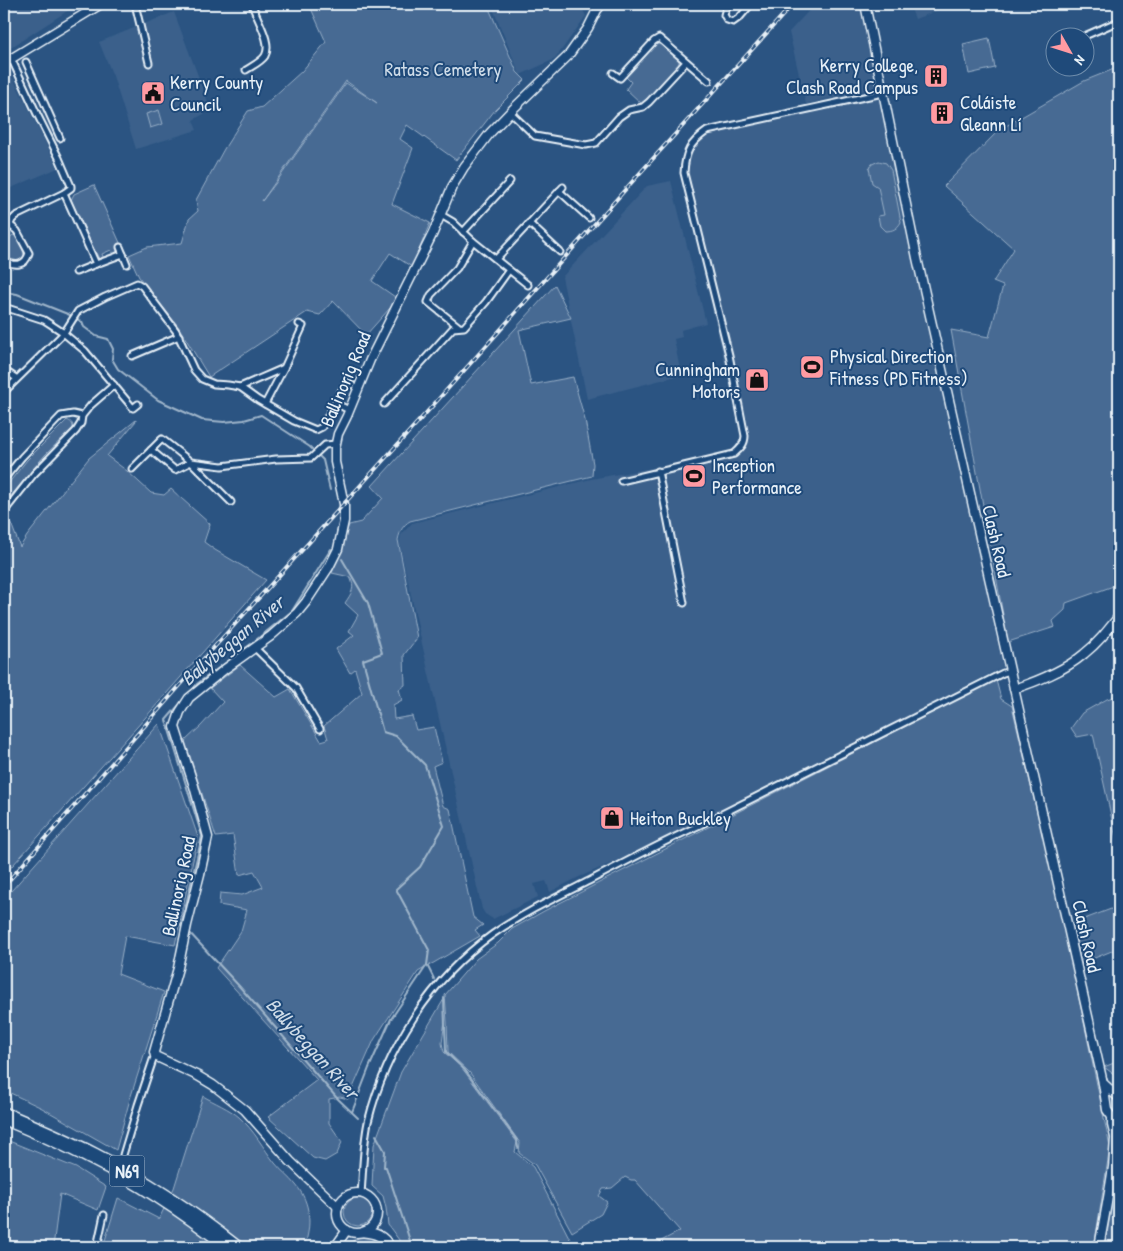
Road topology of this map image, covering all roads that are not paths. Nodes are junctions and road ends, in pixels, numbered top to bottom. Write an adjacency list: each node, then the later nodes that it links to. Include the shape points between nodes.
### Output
1 (101, 4): 10 (street)
2 (252, 4): 15 (street, via 268,44 266,54)
3 (730, 4): 4 (street, via 724,15 733,22)
4 (751, 4)
5 (865, 4): 18 (street, Clash Road)
6 (135, 5): 14 (street)
7 (597, 6): 20 (street, Ballinorig Road, via 588,28 568,56)
8 (1119, 21): 9 (street)
9 (1096, 31)
10 (12, 58): 13 (street); 21 (street)
11 (26, 62): 19 (street)
12 (686, 62): 16 (street, via 659,38 620,78); 17 (street); 20 (street, via 643,107 630,110 614,122 596,143 586,145 535,136)
13 (4, 63)
14 (149, 63)
15 (246, 70)
16 (613, 73)
17 (709, 82)
18 (883, 93): 65 (street, via 707,131 690,149 684,173 746,436 734,454); 75 (street, Clash Road)
19 (48, 110): 21 (street); 22 (street)
20 (510, 112): 25 (street, Ballinorig Road, via 464,167)
21 (38, 114): 24 (street, via 71,184)
22 (60, 138)
23 (510, 181): 29 (street)
24 (64, 193): 28 (street, via 16,216); 37 (street)
25 (440, 215): 29 (street); 59 (street, Ballinorig Road)
26 (589, 218): 27 (street, via 561,189)
27 (529, 223): 33 (street); 35 (street)
28 (10, 225): 30 (street); 36 (street, via 29,253 25,262 19,264)
29 (464, 232): 31 (street)
30 (4, 238)
31 (473, 241): 35 (street); 44 (street, via 457,268 428,302)
32 (120, 247): 34 (street)
33 (560, 252)
34 (123, 254): 37 (street); 38 (street)
35 (496, 259): 39 (street)
36 (4, 261)
37 (96, 264): 40 (street)
38 (127, 264)
39 (509, 270): 41 (street); 44 (street, via 464,327)
40 (76, 272)
41 (528, 285)
42 (4, 307): 45 (street, via 44,320)
43 (298, 324): 48 (street, via 303,326)
44 (458, 326): 58 (street)
45 (64, 333): 46 (street, via 78,311 136,283 142,286); 50 (street); 51 (street, via 85,351)
46 (179, 336): 47 (street); 53 (street, via 194,370 202,379)
47 (132, 356)
48 (284, 368): 53 (street); 57 (street)
49 (4, 372): 50 (street)
50 (16, 378): 54 (street)
51 (114, 385): 56 (street, via 133,408); 60 (street)
52 (352, 385): 55 (street, via 346,382)
53 (240, 387): 57 (street)
54 (4, 392)
55 (335, 403): 57 (street, via 322,427 316,430); 59 (street)
56 (138, 404)
57 (266, 404)
58 (384, 404)
59 (349, 410): 61 (street, Ballinorig Road)
60 (82, 416): 66 (street, via 61,416); 70 (street, via 76,431 34,474)
61 (336, 444): 63 (street, via 325,446 311,458 222,466); 74 (street, Ballinorig Road, via 335,462 344,504 338,549 298,613)
62 (151, 450): 63 (street, via 175,470); 63 (street, via 162,439); 64 (street)
63 (192, 462): 69 (street)
64 (132, 469)
65 (658, 471): 67 (street); 72 (street)
66 (4, 479)
67 (620, 481)
68 (4, 501): 70 (street)
69 (230, 502)
70 (10, 505): 71 (street)
71 (4, 512)
72 (684, 604)
73 (1119, 616): 76 (street, via 1083,656 1049,676)
74 (255, 648): 77 (street, via 296,688); 78 (street, Ballinorig Road, via 189,698 176,726 208,837)
75 (1010, 671): 76 (street, Clash Road); 86 (street, via 544,903 479,944 427,998 389,1060 368,1123)
76 (1014, 689): 79 (street, Clash Road)
77 (320, 729)
78 (155, 1056): 85 (street, Ballinorig Road); 87 (street, via 198,1076 246,1110 290,1161)
79 (1103, 1084): 80 (street); 81 (street, Clash Road)
80 (1119, 1098): 81 (street, via 1109,1101)
81 (1107, 1107): 83 (street, Clash Road, via 1107,1112)
82 (4, 1112): 93 (main road, N69, via 133,1174)
83 (1117, 1119): 96 (street, via 1115,1153)
84 (4, 1120): 92 (main road, N69, via 92,1160 134,1184)
85 (123, 1155)
86 (361, 1194): 87 (street, via 350,1195); 90 (street, via 372,1200 377,1212 374,1224)
87 (338, 1207): 89 (street, via 338,1218)
88 (104, 1215): 91 (street)
89 (347, 1230): 90 (street); 94 (street)
90 (364, 1232): 95 (main road, via 376,1233)
91 (97, 1247)
92 (226, 1247)
93 (239, 1247)
94 (335, 1247)
95 (390, 1247)
96 (1099, 1247)

